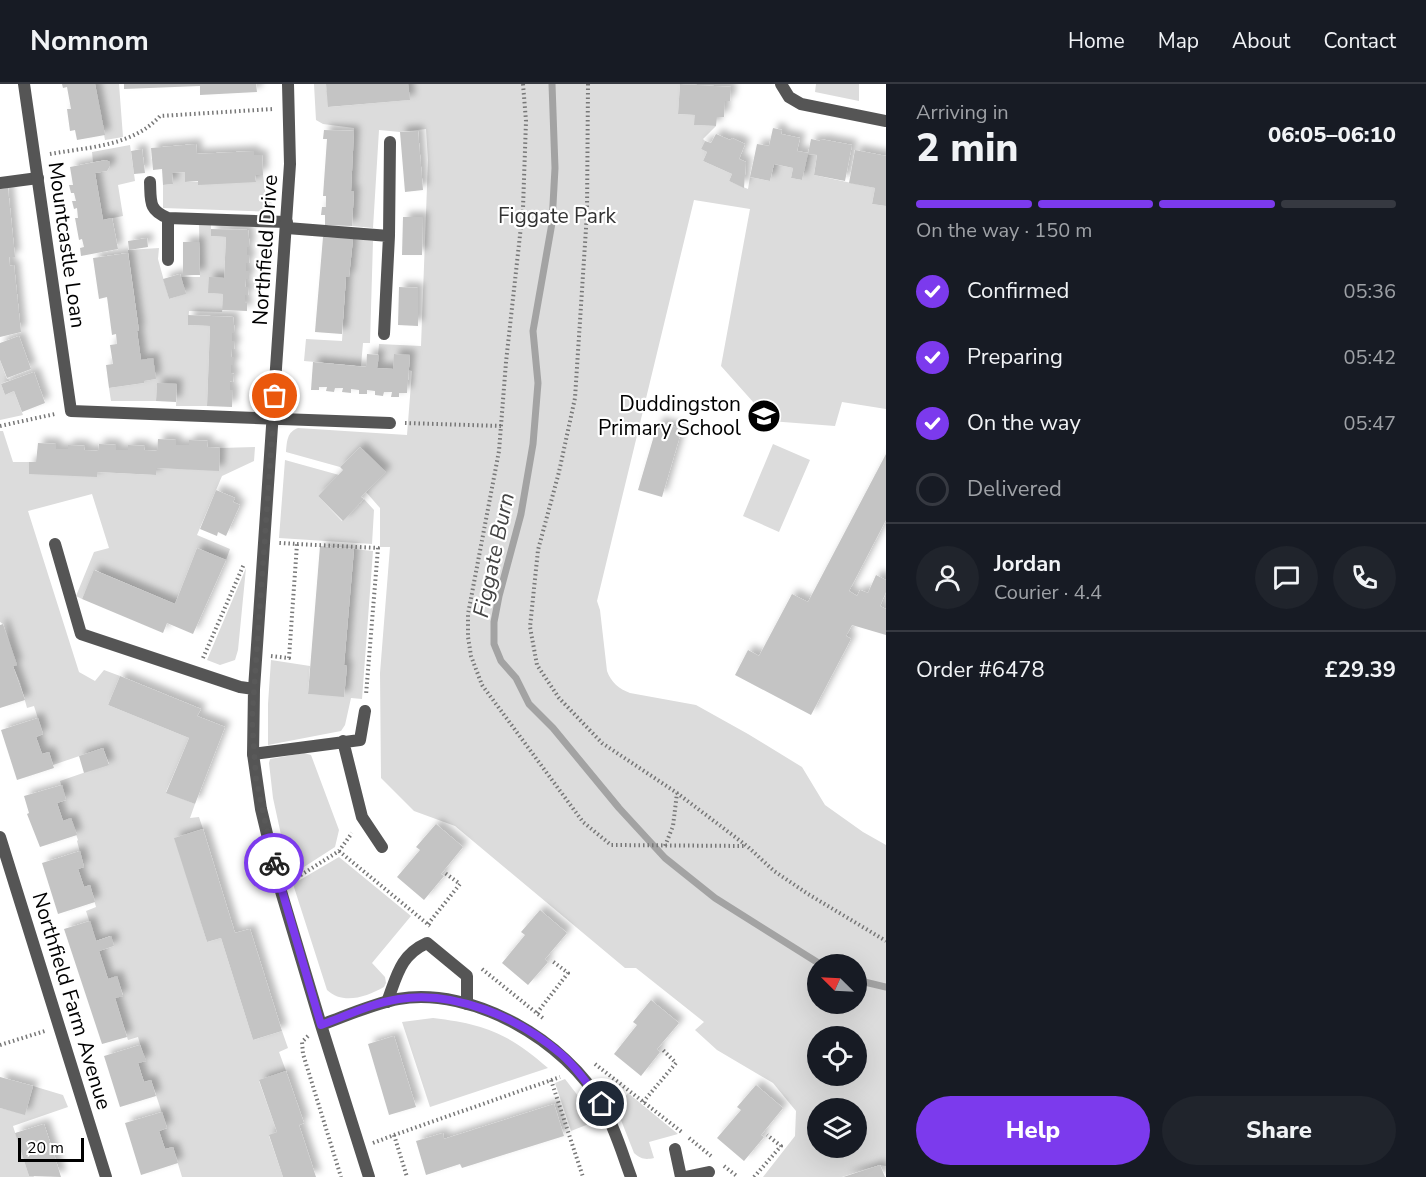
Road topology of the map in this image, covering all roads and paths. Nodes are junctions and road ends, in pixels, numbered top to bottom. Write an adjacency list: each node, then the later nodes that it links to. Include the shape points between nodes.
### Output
1 (24, 84): 9 (street, Mountcastle Loan)
2 (288, 84): 6 (street, Northfield Drive)
3 (523, 84): 22 (path, via 524,208)
4 (588, 84): 29 (path, via 587,213 575,398 538,550 530,627 537,665 559,698 602,743)
5 (781, 84): 7 (street, via 789,97 801,104)
6 (290, 108): 9 (path, via 160,116 151,127 126,140); 14 (street, Northfield Drive)
7 (886, 121)
8 (390, 142): 15 (street)
9 (35, 157): 10 (street, Mountcastle Loan)
10 (38, 178): 12 (street); 18 (street, Mountcastle Loan)
11 (150, 182): 13 (street, via 152,206 157,214)
12 (0, 183)
13 (168, 218): 14 (street); 16 (street)
14 (287, 225): 15 (street); 19 (street, Northfield Drive)
15 (389, 236): 17 (street)
16 (168, 260)
17 (384, 334)
18 (71, 411): 19 (street); 21 (path)
19 (274, 418): 20 (street); 25 (street, Northfield Drive)
20 (390, 423): 22 (path)
21 (0, 426)
22 (501, 426): 32 (path, via 492,495 468,614 471,656 482,685 583,822 611,845)
23 (55, 544): 25 (street, via 81,634)
24 (297, 544): 26 (path, via 378,548)
25 (254, 689): 28 (street, Northfield Drive)
26 (365, 711): 27 (street, via 360,740)
27 (343, 741): 28 (street); 30 (street)
28 (253, 754): 37 (street, Northfield Drive, via 261,809)
29 (677, 793): 32 (path, via 673,826); 33 (path)
30 (362, 817): 34 (street); 35 (path)
31 (0, 837): 48 (street, Northfield Farm Avenue)
32 (665, 846): 33 (path)
33 (747, 846): 39 (path, via 799,888)
34 (382, 847)
35 (339, 851): 37 (path); 38 (path)
36 (445, 873): 38 (path, via 460,884)
37 (280, 888): 47 (street, Northfield Drive)
38 (428, 924): 40 (path, via 433,929)
39 (886, 940)
40 (427, 943): 43 (street, via 414,948 401,963); 44 (street, via 466,976)
41 (551, 960): 45 (path, via 568,973)
42 (476, 964): 45 (path)
43 (387, 1002): 44 (street, via 433,998); 47 (street)
44 (467, 1004): 65 (street, via 522,1027 578,1071 602,1104)
45 (537, 1013): 46 (path)
46 (545, 1021)
47 (321, 1025): 57 (street, Northfield Drive)
48 (60, 1026): 49 (path); 60 (street, Northfield Farm Avenue)
49 (0, 1045)
50 (662, 1049): 53 (path, via 676,1063)
51 (303, 1054): 61 (path)
52 (551, 1080): 64 (path)
53 (644, 1102)
54 (445, 1117): 55 (path)
55 (393, 1135): 57 (path); 63 (path)
56 (767, 1135): 67 (path, via 781,1146)
57 (360, 1147): 62 (street, Northfield Drive)
58 (675, 1149): 66 (street)
59 (710, 1172): 66 (street)
60 (106, 1177)
61 (341, 1177)
62 (369, 1177)
63 (407, 1177)
64 (583, 1177)
65 (631, 1177)
66 (683, 1177)
67 (754, 1177)

